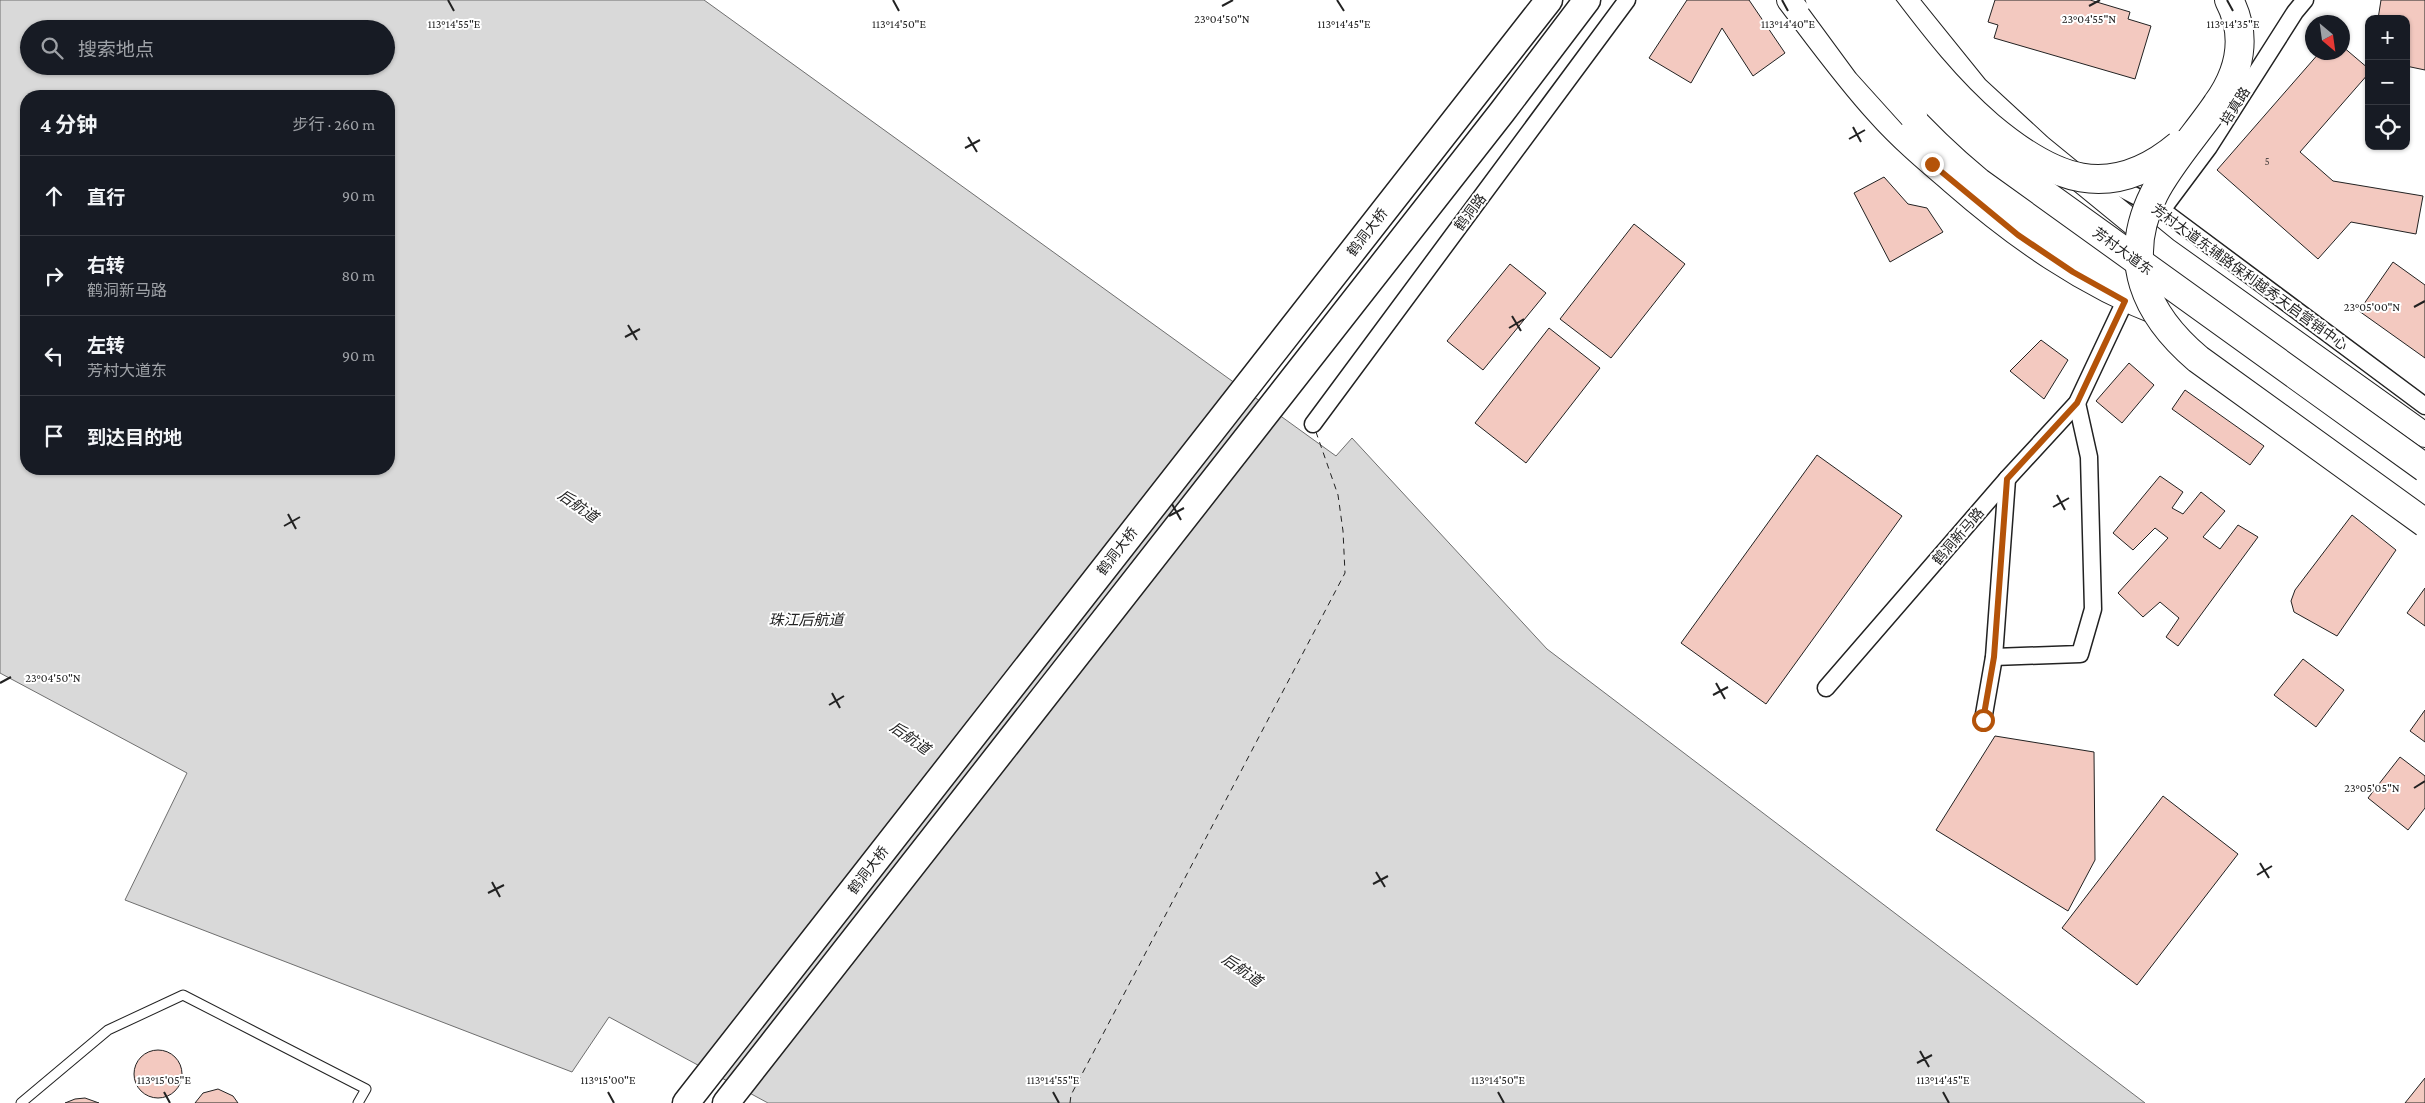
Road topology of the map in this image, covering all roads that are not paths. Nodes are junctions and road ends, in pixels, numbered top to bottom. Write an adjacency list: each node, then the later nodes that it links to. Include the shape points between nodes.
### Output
1 (1549, 0): 30 (main road, 鹤洞大桥)
2 (1587, 0): 31 (main road)
3 (1627, 0): 19 (street, 鹤洞路)
4 (1789, 0): 15 (street, 芳村大道东, via 1874,108 1932,164 2018,235 2073,272)
5 (1820, 0): 16 (highway, 芳村大道东, bridge, via 1867,64 1942,144 1988,182)
6 (1851, 0): 21 (highway, 芳村大道东, bridge, via 1916,83 1996,158)
7 (1878, 0): 13 (highway, bridge, via 1933,71 1975,114 2036,162)
8 (1905, 0): 12 (street, 芳村大道东, via 1976,88)
9 (2229, 0): 11 (highway, via 2239,28 2240,56 2231,81)
10 (2305, 0): 14 (street, 培真路, via 2209,147)
11 (2217, 104): 13 (highway, bridge, via 2192,134 2157,162 2116,177); 24 (highway, bridge, via 2154,194 2144,221 2140,261 2150,303 2165,327 2198,359)
12 (2040, 147): 13 (street, 芳村大道东); 14 (street, 芳村大道东辅路保利越秀天启营销中心)
13 (2077, 177): 20 (street, 芳村大道东, via 2166,250)
14 (2162, 210): 18 (street, 芳村大道东辅路保利越秀天启营销中心)
15 (2125, 301): 16 (street, 芳村大道东); 17 (street, 鹤洞新马路)
16 (2179, 320): 23 (highway, 芳村大道东)
17 (2077, 403): 22 (street, 鹤洞新马路); 25 (street, via 2089,457 2093,609 2080,654)
18 (2425, 406)
19 (1313, 424)
20 (2425, 435)
21 (2425, 468)
22 (2007, 479): 25 (street); 26 (street, 鹤洞新马路)
23 (2425, 496)
24 (2425, 523)
25 (1994, 657): 27 (street)
26 (1826, 688)
27 (1983, 720)
28 (21, 1103): 29 (lane, via 108,1030 183,995 366,1089)
29 (358, 1103)
30 (686, 1103)
31 (726, 1103)

